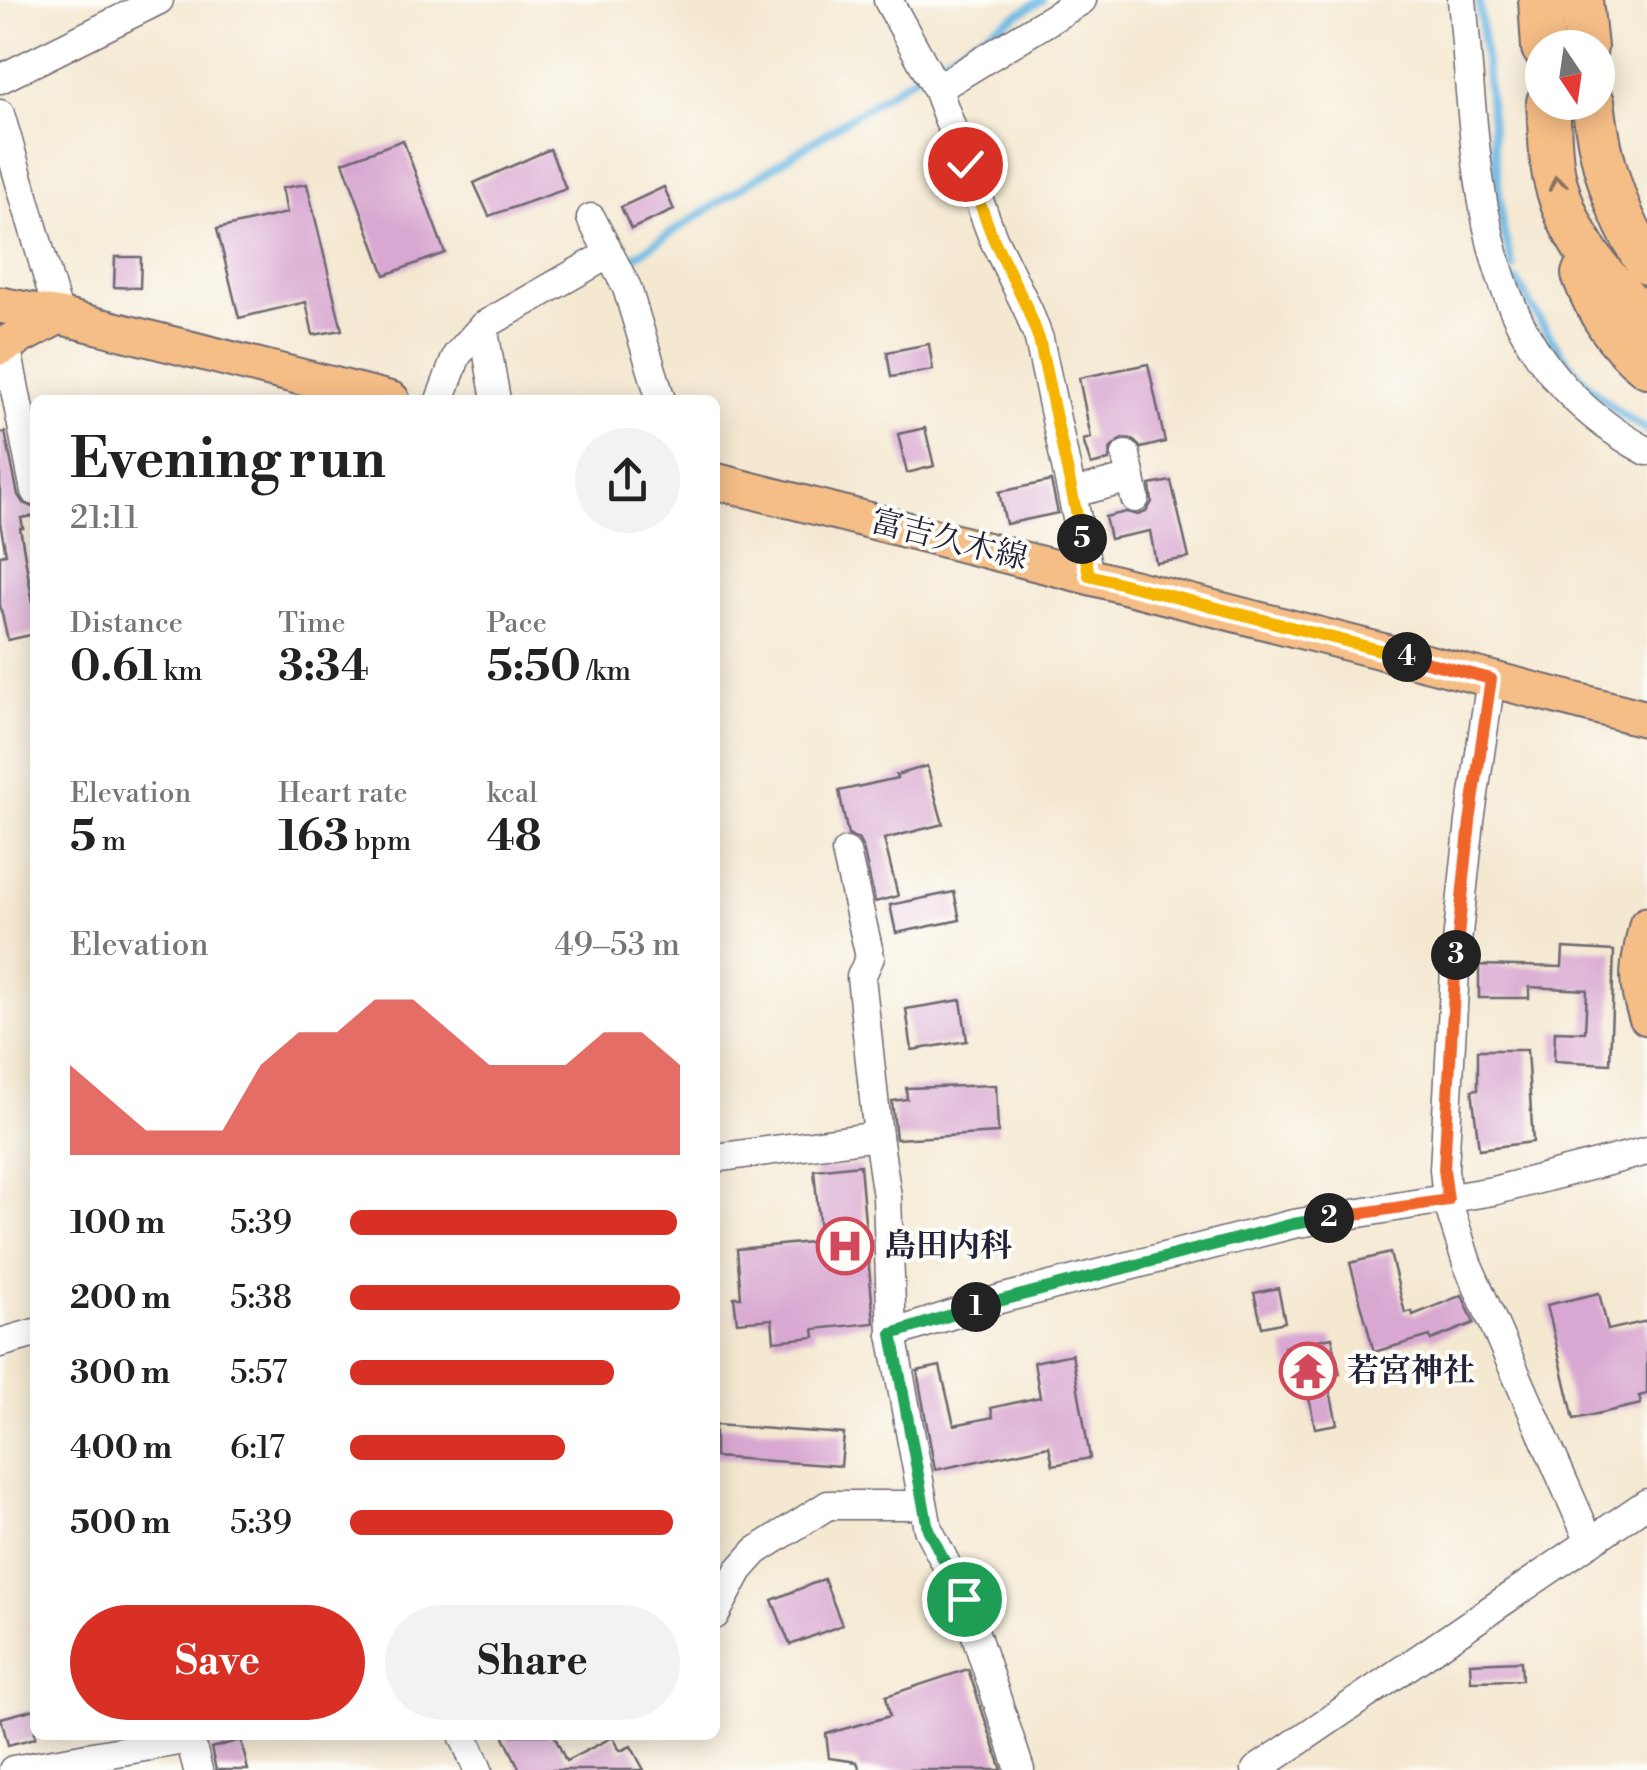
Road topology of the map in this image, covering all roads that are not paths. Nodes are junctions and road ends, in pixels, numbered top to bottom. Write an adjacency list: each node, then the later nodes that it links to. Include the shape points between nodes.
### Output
1 (159, 0): 10 (street)
2 (888, 0): 9 (street)
3 (1082, 0): 9 (street)
4 (1462, 0): 30 (street, via 1485,222 1506,296 1549,371 1598,419)
5 (1540, 0): 7 (highway)
6 (1580, 0): 8 (highway)
7 (1542, 30)
8 (1584, 30)
9 (931, 75): 34 (street, via 1039,339)
10 (0, 79)
11 (0, 114): 21 (street)
12 (1549, 120): 17 (highway, one-way to 12, via 1554,177)
13 (1595, 120): 14 (highway)
14 (1598, 144): 15 (highway); 19 (highway, via 1624,227)
15 (1647, 214)
16 (590, 218): 18 (street)
17 (1571, 229): 22 (highway); 25 (highway, via 1594,304 1623,347)
18 (609, 254): 23 (street); 29 (street, via 627,288)
19 (1647, 263)
20 (0, 305): 21 (main road)
21 (59, 316): 24 (main road); 26 (main road)
22 (1647, 321)
23 (483, 326): 27 (street, via 457,355); 28 (street)
24 (3, 346): 31 (street)
25 (1647, 366)
26 (372, 395)
27 (442, 395)
28 (495, 395)
29 (659, 395)
30 (1647, 451)
31 (30, 468)
32 (1131, 477): 34 (street)
33 (720, 482): 35 (main road, 富吉久木線)
34 (1072, 493): 35 (street)
35 (1089, 575): 36 (main road, 富吉久木線)
36 (1491, 679): 37 (main road, 富吉久木線); 44 (street, via 1456,952)
37 (1647, 719)
38 (846, 852): 41 (street, via 870,957 860,978)
39 (1647, 925): 40 (main road, via 1637,968)
40 (1647, 1017)
41 (878, 1136): 43 (street); 46 (street)
42 (1647, 1151): 44 (street)
43 (720, 1157)
44 (1448, 1200): 46 (street, via 1293,1224); 50 (street, via 1467,1263)
45 (30, 1334): 47 (street)
46 (892, 1334): 48 (street)
47 (0, 1342)
48 (923, 1504): 51 (street, via 828,1505 756,1552); 58 (street, via 928,1529 964,1599)
49 (1647, 1504): 50 (street)
50 (1590, 1542): 59 (street)
51 (720, 1606)
52 (176, 1740): 55 (street)
53 (193, 1740): 56 (street)
54 (464, 1740): 57 (street)
55 (13, 1770)
56 (198, 1770)
57 (478, 1770)
58 (1020, 1770)
59 (1256, 1770)

